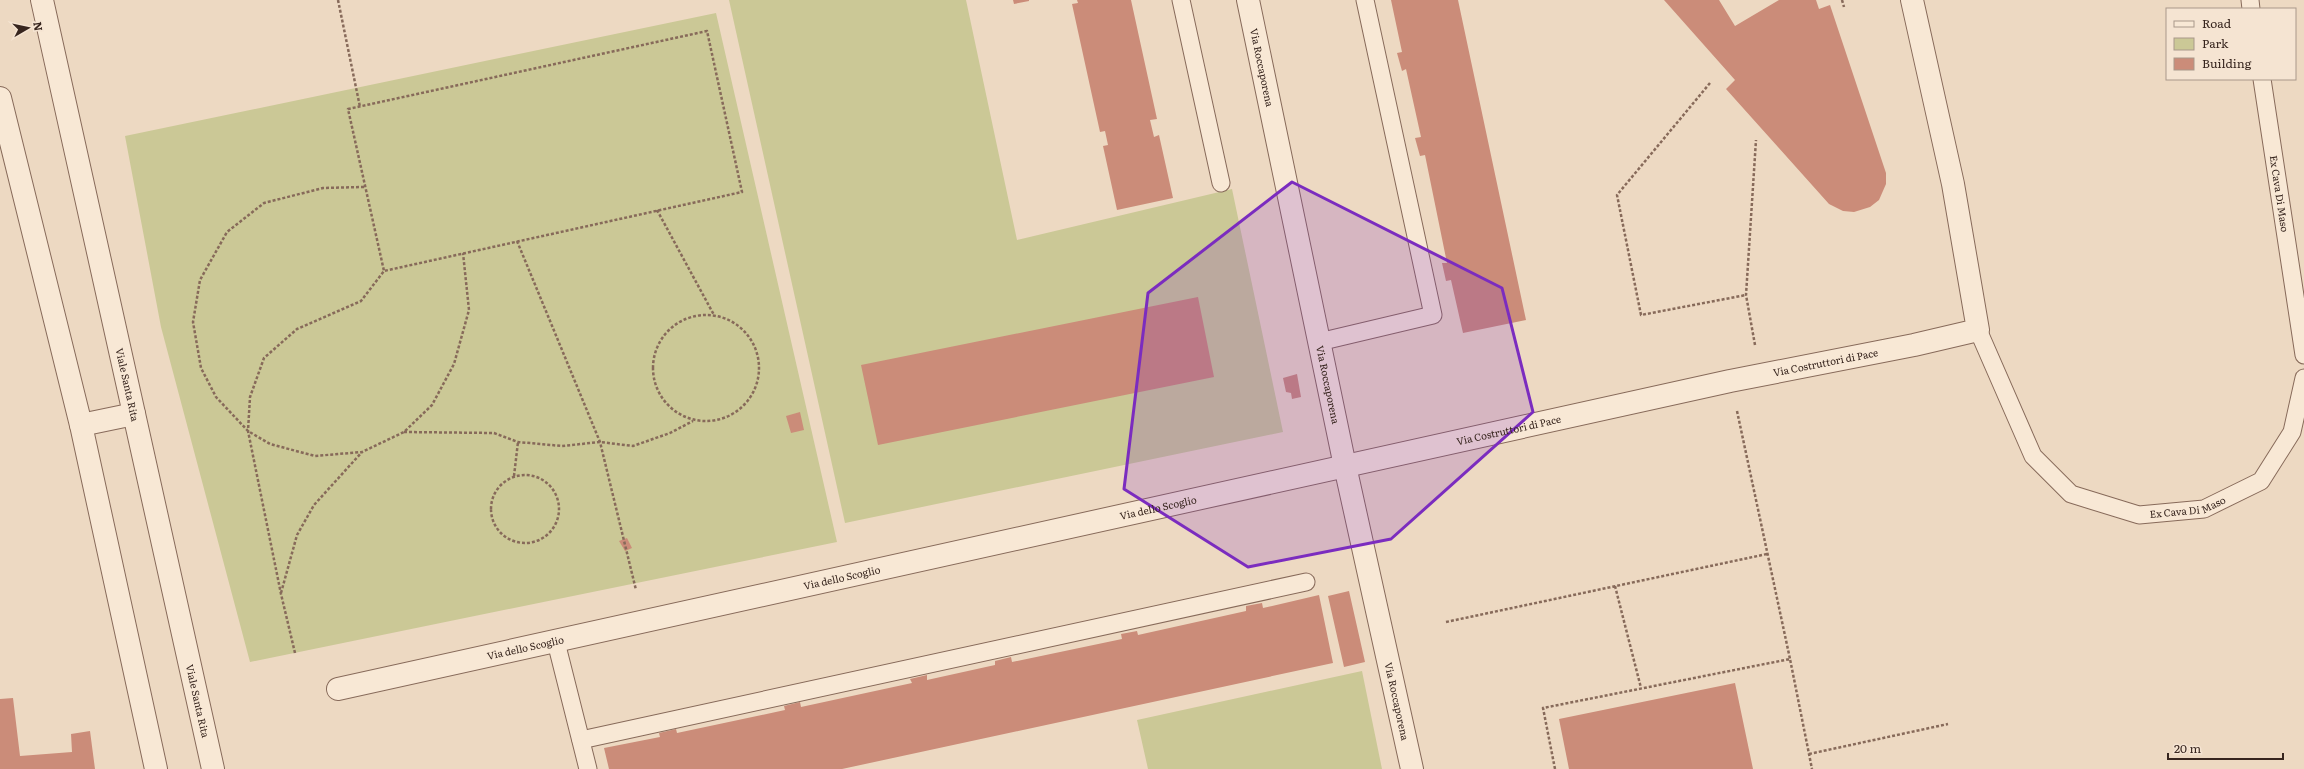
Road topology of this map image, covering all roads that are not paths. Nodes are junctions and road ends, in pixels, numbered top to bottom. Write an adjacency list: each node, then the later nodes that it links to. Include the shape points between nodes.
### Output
1 (42, 0): 13 (street, Viale Santa Rita)
2 (1181, 0): 8 (lane)
3 (1248, 0): 10 (street, Via Roccaporena)
4 (1365, 0): 10 (lane, via 1433,315)
5 (1912, 0): 9 (street, via 1953,184)
6 (2262, 80): 11 (lane, Ex Cava Di Maso)
7 (0, 98): 14 (street)
8 (1221, 183)
9 (1978, 330): 12 (lane, Ex Cava Di Maso, via 2033,456 2071,494 2139,515 2204,509 2261,481 2292,432); 15 (street, Via Costruttori di Pace, via 1914,346 1730,380)
10 (1319, 342): 15 (street, Via Roccaporena)
11 (2304, 355)
12 (2304, 378)
13 (133, 407): 14 (street); 21 (street, Viale Santa Rita)
14 (79, 417): 20 (street)
15 (1345, 466): 17 (street, Via dello Scoglio); 23 (street, Via Roccaporena)
16 (1306, 582): 19 (lane)
17 (556, 642): 18 (street, Via dello Scoglio); 19 (lane)
18 (338, 689)
19 (580, 740): 22 (lane)
20 (156, 769)
21 (212, 769)
22 (588, 769)
23 (1412, 769)

